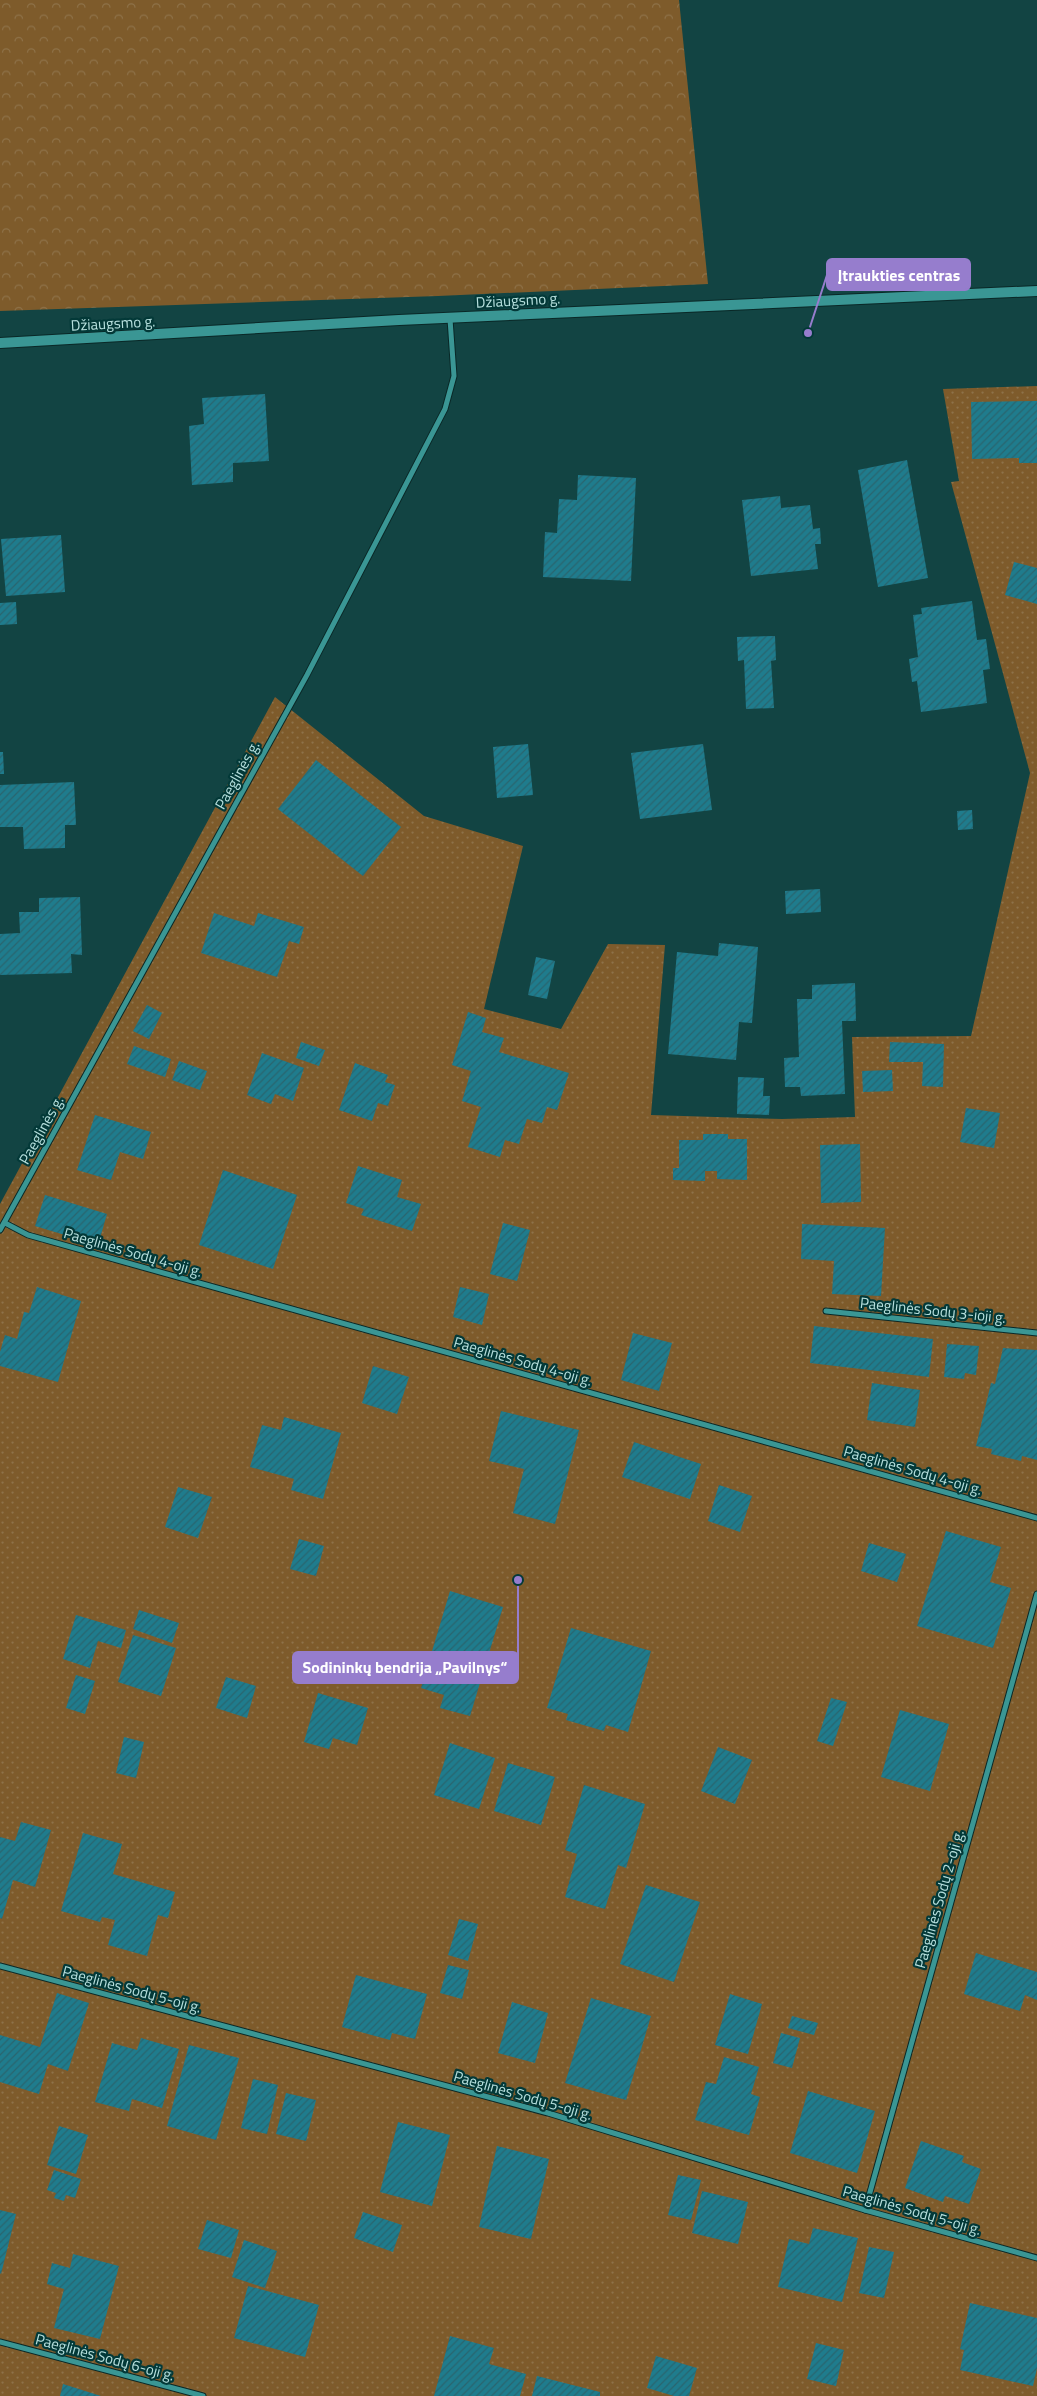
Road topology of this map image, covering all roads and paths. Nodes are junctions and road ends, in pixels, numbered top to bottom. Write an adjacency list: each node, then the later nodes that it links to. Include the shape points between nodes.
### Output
1 (1037, 291): 2 (street, Džiaugsmo g.)
2 (450, 318): 3 (street, Džiaugsmo g.); 4 (street, Paeglinės g., via 454,376 445,409 307,675)
3 (0, 343)
4 (5, 1223): 5 (street, Paeglinės g.); 8 (street, Paeglinės Sodų 4-oji g., via 28,1235)
5 (0, 1230)
6 (826, 1311): 7 (street, Paeglinės Sodų 3-ioji g.)
7 (1037, 1333)
8 (1037, 1518)
9 (1037, 1594): 11 (street, Paeglinės Sodų 2-oji g.)
10 (0, 1966): 11 (street, Paeglinės Sodų 5-oji g., via 548,2113)
11 (865, 2210): 12 (street, Paeglinės Sodų 5-oji g.)
12 (1037, 2258)
13 (0, 2342): 14 (street, Paeglinės Sodų 6-oji g.)
14 (203, 2396)

